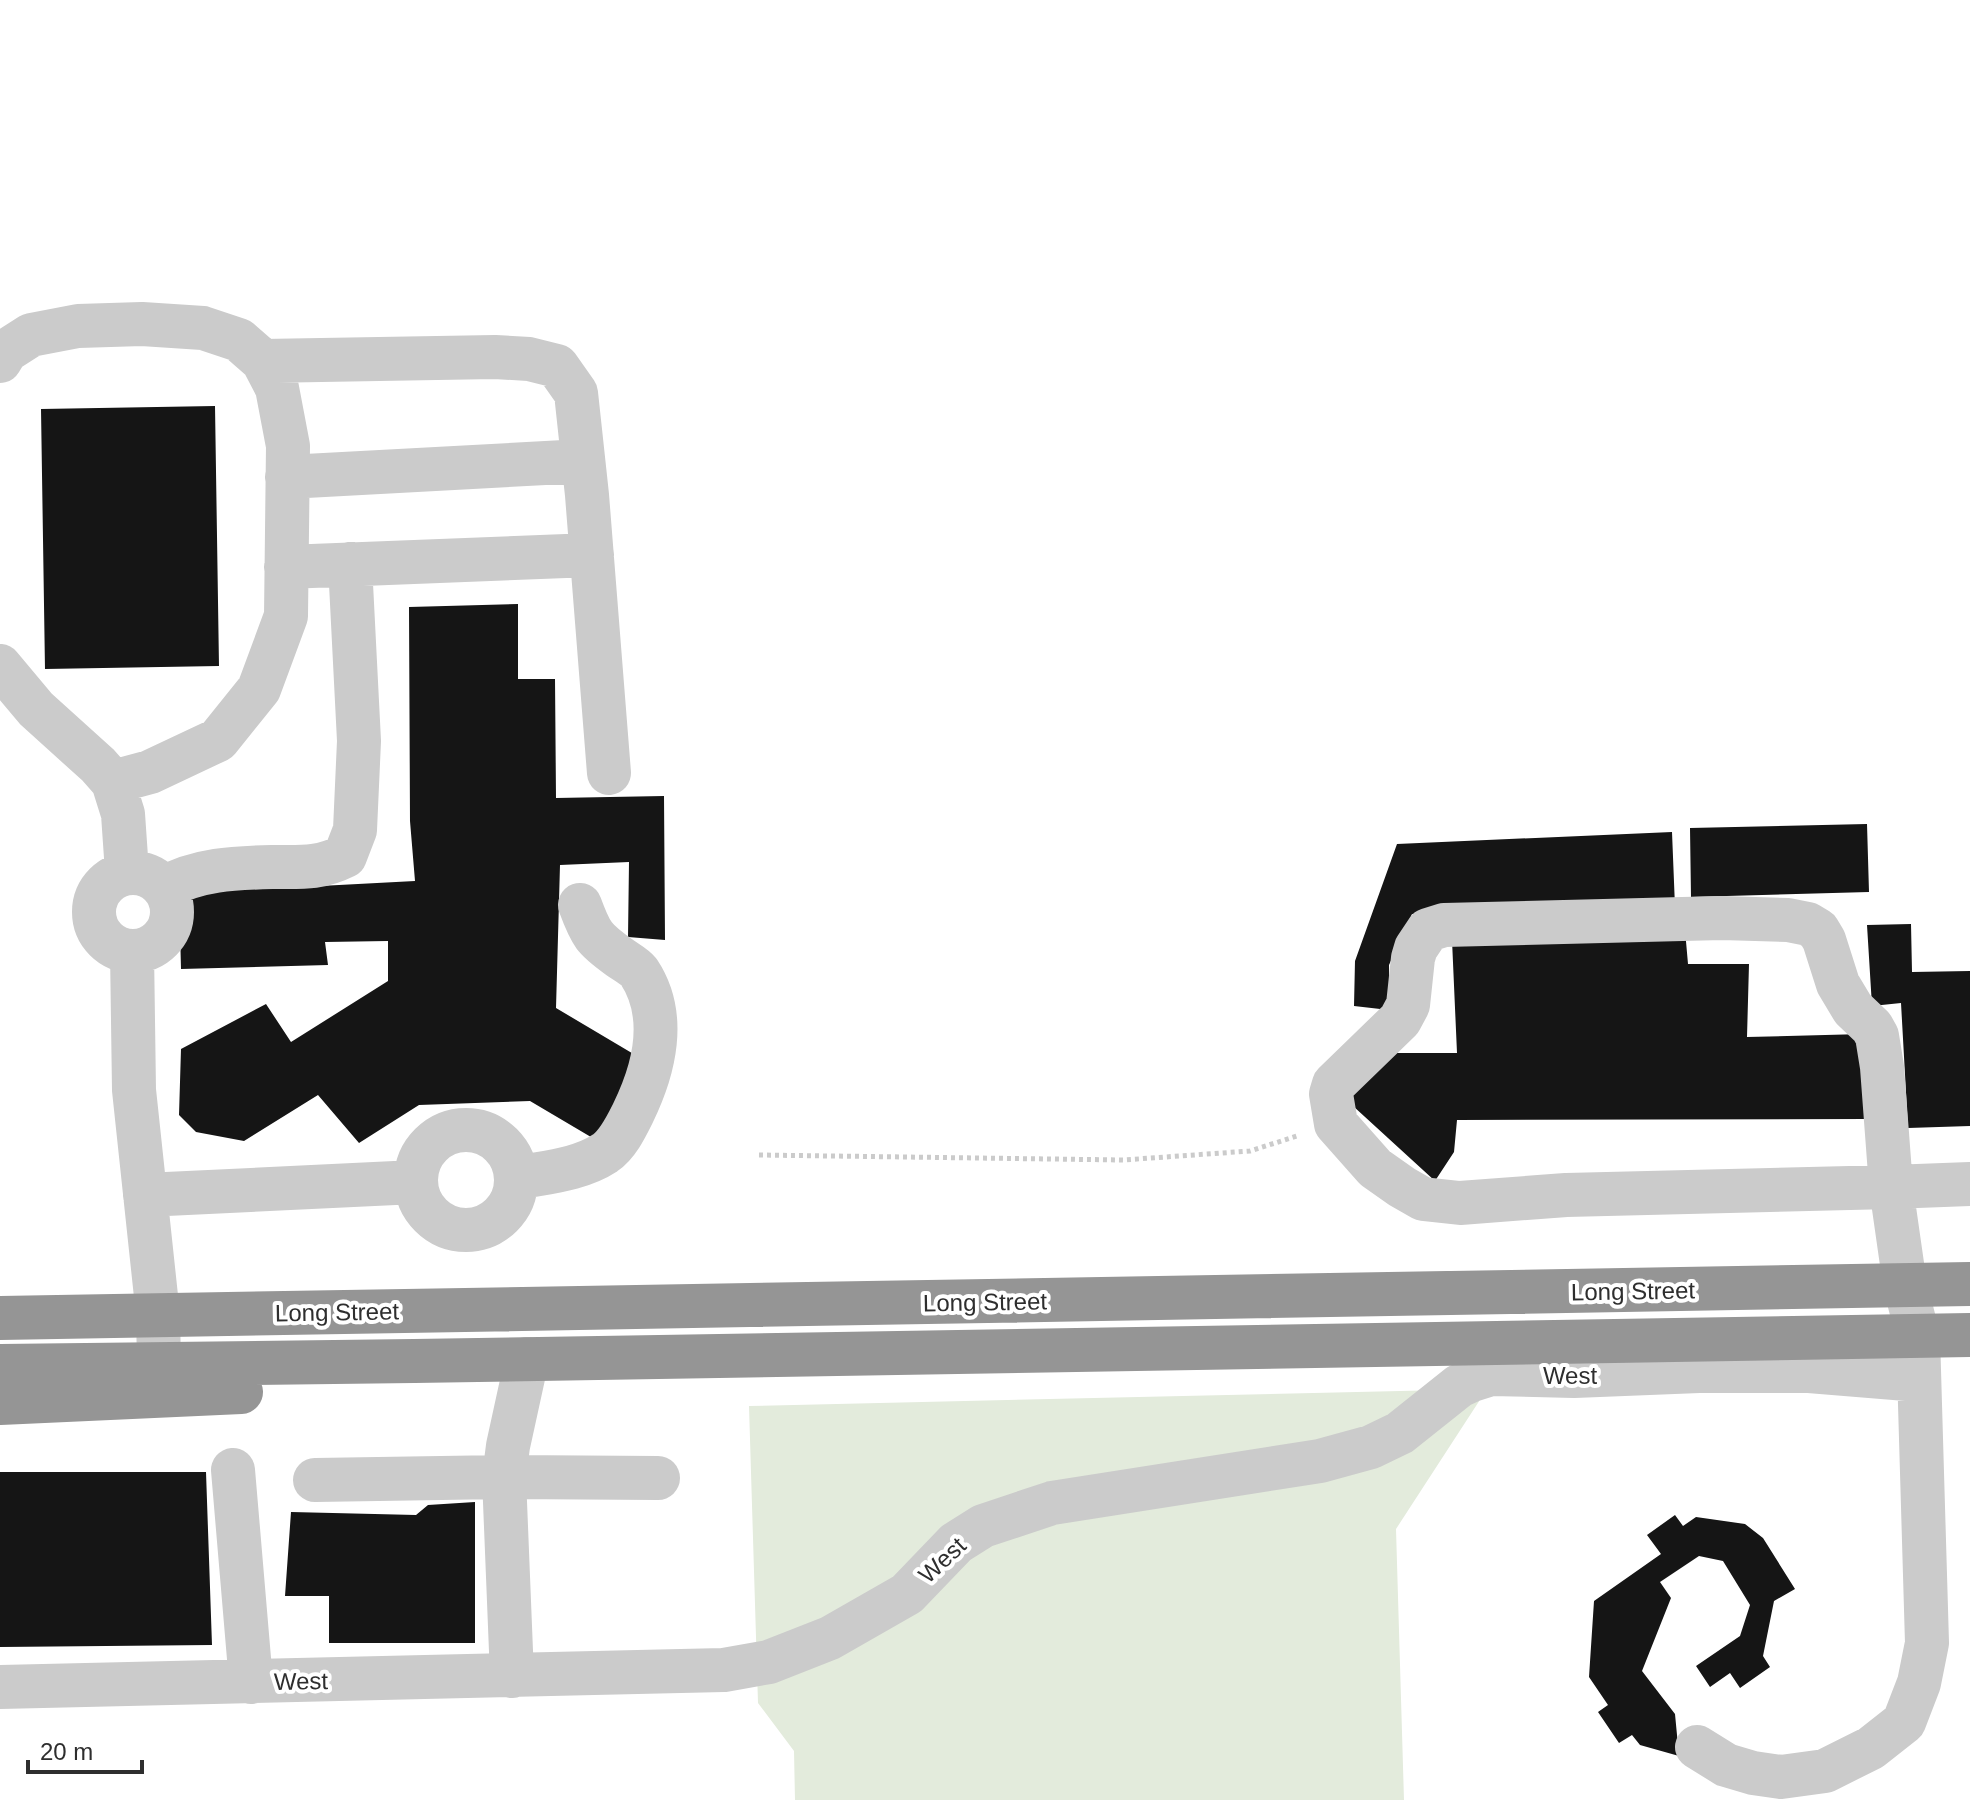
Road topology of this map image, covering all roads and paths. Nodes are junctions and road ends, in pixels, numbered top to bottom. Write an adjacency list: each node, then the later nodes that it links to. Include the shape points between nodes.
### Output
1 (0, 361): 2 (lane, via 31,335 78,326 142,324 203,328 239,340)
2 (263, 361): 3 (lane, via 495,357 557,366 576,393); 4 (lane, via 277,388 288,446)
3 (583, 461): 4 (lane); 5 (lane)
4 (287, 477): 7 (lane)
5 (592, 555): 6 (lane); 9 (lane)
6 (350, 564): 7 (lane); 11 (lane, via 359,741 355,830 345,856 315,867 227,869)
7 (286, 567): 10 (lane, via 286,616 259,689 218,740 150,772)
8 (0, 666): 10 (lane, via 36,709)
9 (609, 773)
10 (113, 782): 11 (lane)
11 (145, 880): 13 (lane, via 170,899 171,923 156,944); 13 (lane, via 114,877 96,895 93,908 99,933 108,943)
12 (580, 905): 16 (lane, via 597,941 637,970 653,1002 653,1060 625,1129 608,1151 587,1164)
13 (132, 951): 20 (lane, via 134,1090)
14 (1336, 1124): 15 (path, via 1250,1151 1123,1160); 19 (lane, via 1375,1168 1423,1199 1460,1203 1566,1195); 19 (lane, via 1334,1084 1400,1020 1408,1005 1416,948 1428,930 1444,925 1788,920 1818,930 1838,984 1877,1036)
15 (759, 1155)
16 (516, 1178): 17 (lane, via 504,1146 473,1130 456,1131 433,1143 418,1164); 17 (lane, via 506,1211 493,1223 468,1230 442,1224 429,1214)
17 (416, 1182): 20 (lane)
18 (1970, 1184): 19 (lane)
19 (1891, 1187): 22 (lane)
20 (145, 1195): 23 (lane)
21 (1970, 1284): 22 (highway, Long Street)
22 (1905, 1285): 23 (highway, Long Street); 26 (lane)
23 (158, 1315): 24 (highway, Long Street); 29 (lane)
24 (0, 1318)
25 (1970, 1335): 26 (highway, Long Street)
26 (1918, 1336): 27 (highway, Long Street); 31 (lane)
27 (527, 1359): 28 (highway, Long Street); 34 (lane)
28 (414, 1361): 29 (highway, Long Street); 32 (highway, via 377,1380 341,1386)
29 (159, 1364): 30 (highway, Long Street)
30 (0, 1366)
31 (1919, 1380): 37 (lane, West, via 1809,1371 1491,1374 1459,1386 1400,1433 1371,1447 1320,1461 1052,1503 983,1526 956,1543 907,1594 830,1638 769,1662 691,1672); 40 (lane, via 1927,1643 1904,1722 1871,1748 1825,1771 1781,1777 1726,1765)
32 (0, 1403)
33 (233, 1470): 38 (lane)
34 (504, 1477): 35 (lane); 36 (lane); 37 (lane)
35 (658, 1478)
36 (315, 1480)
37 (512, 1676): 38 (lane, West)
38 (251, 1682): 39 (lane, West)
39 (0, 1687)
40 (1697, 1747)

